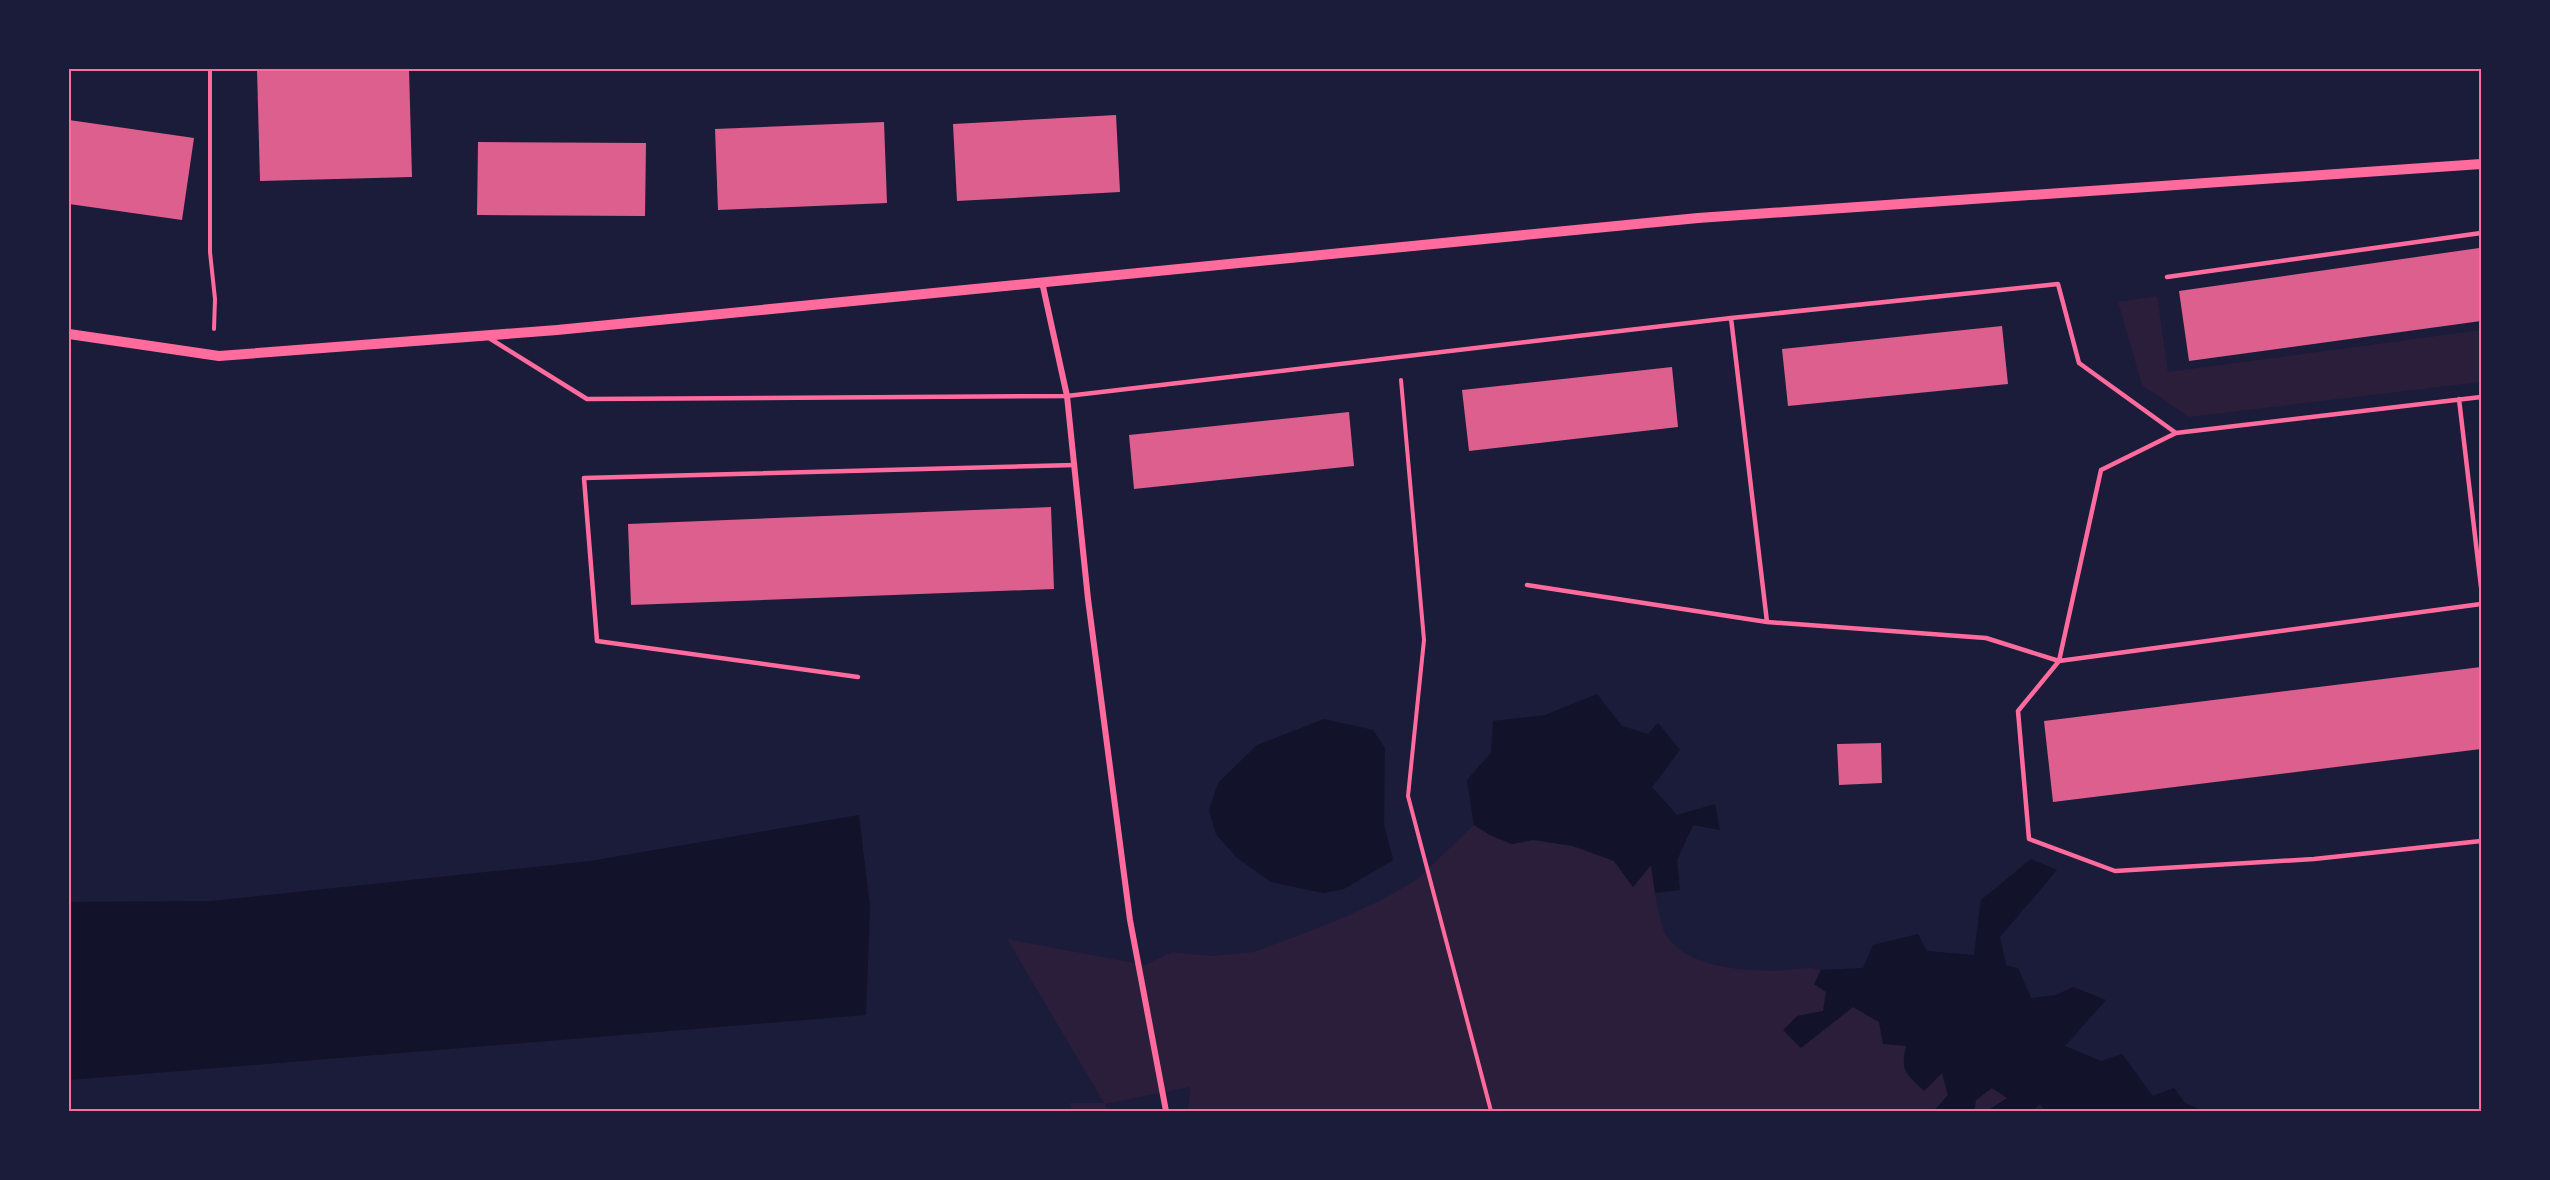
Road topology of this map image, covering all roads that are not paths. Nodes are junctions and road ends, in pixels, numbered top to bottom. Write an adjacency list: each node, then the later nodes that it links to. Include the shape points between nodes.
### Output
1 (2481, 164): 4 (street, via 1698,219)
2 (2481, 233): 3 (lane)
3 (2167, 278)
4 (1042, 282): 7 (street); 8 (street)
5 (1731, 318): 8 (lane); 11 (lane, via 2058,284 2079,363); 16 (lane)
6 (69, 334): 7 (street, via 213,356)
7 (482, 334): 8 (lane, via 586,399)
8 (1068, 396): 12 (street)
9 (2481, 397): 10 (lane)
10 (2459, 399): 11 (lane); 14 (lane)
11 (2176, 433): 17 (lane, via 2101,470)
12 (1075, 465): 18 (lane, via 584,478 597,641); 20 (street, via 1088,598 1130,920)
13 (1527, 585): 16 (lane)
14 (2481, 587)
15 (2481, 604): 17 (lane)
16 (1767, 622): 17 (lane, via 1986,638)
17 (2059, 661): 19 (lane, via 2018,711 2029,839 2115,871 2314,859)
18 (858, 677)
19 (2481, 841)
20 (1166, 1111)

